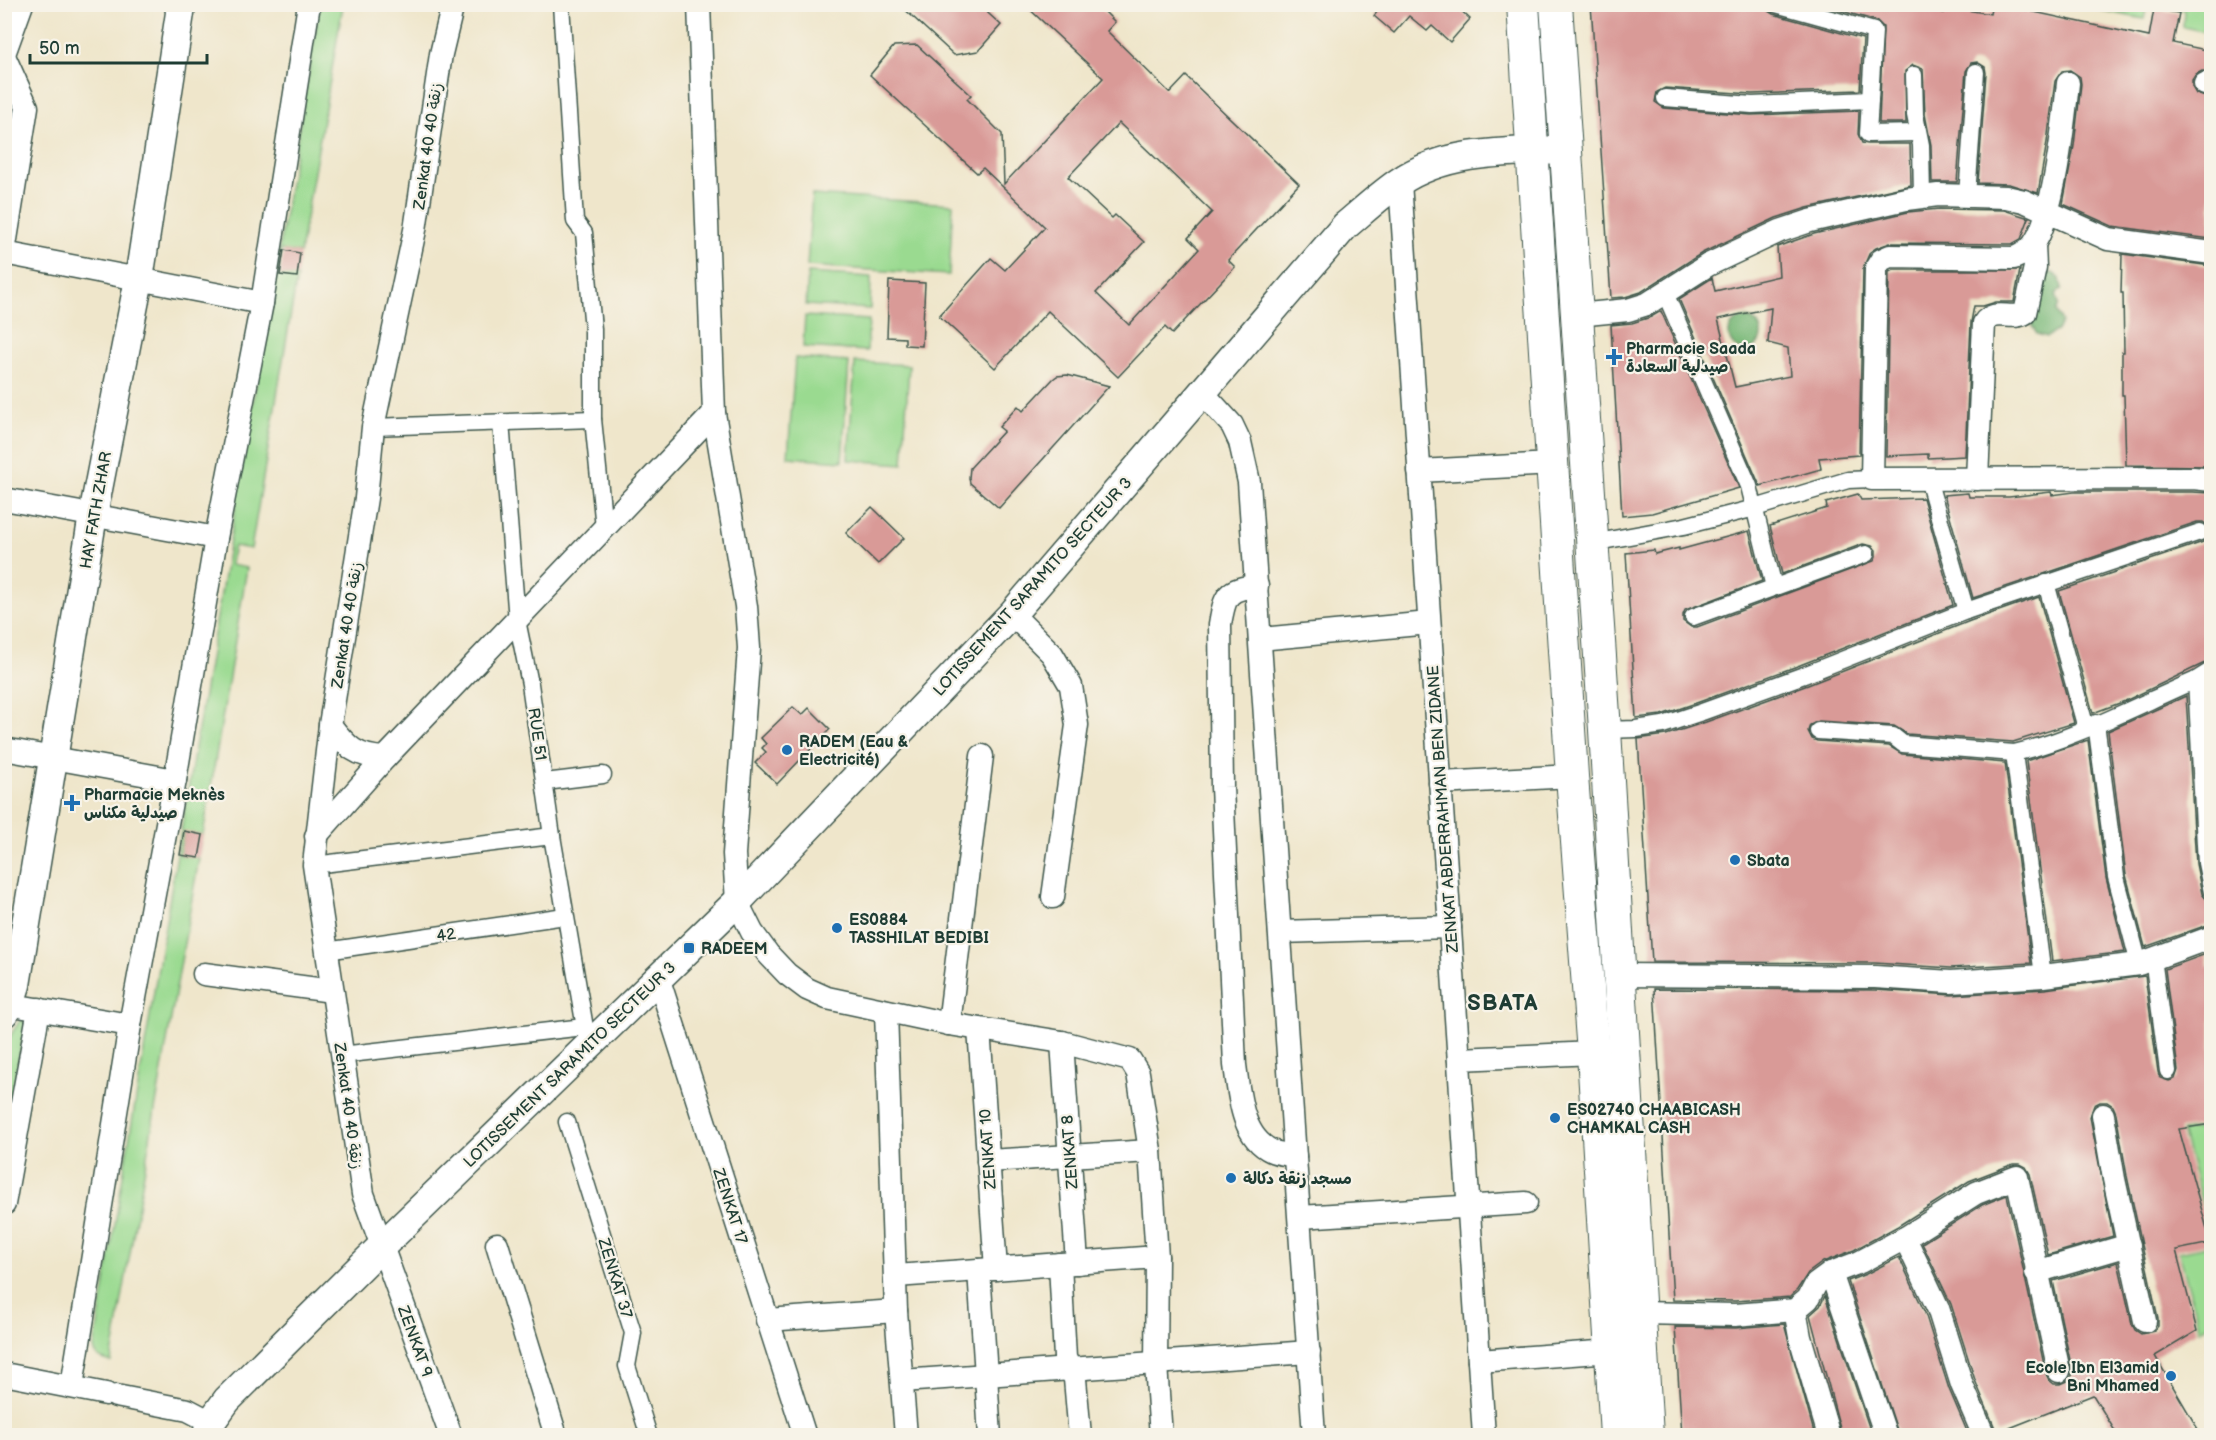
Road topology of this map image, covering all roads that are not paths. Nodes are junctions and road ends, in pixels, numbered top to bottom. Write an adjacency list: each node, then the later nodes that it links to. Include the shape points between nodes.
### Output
1 (22, 4): 10 (street)
2 (179, 4): 26 (street, HAY FATH ZHAR)
3 (309, 4): 28 (street)
4 (453, 4): 34 (street, Zenkat 40 زنقة 40, via 441,54 415,230)
5 (561, 4): 32 (street, via 575,221 584,232 593,329)
6 (699, 4): 31 (street)
7 (1523, 4): 18 (main road)
8 (1556, 4): 17 (main road)
9 (1776, 4): 15 (street, via 1874,31)
10 (4, 55): 24 (street, via 27,107)
11 (1976, 72): 20 (street)
12 (1914, 75): 16 (street)
13 (2068, 83): 22 (street)
14 (1665, 98): 15 (street, via 1752,105)
15 (1870, 100): 16 (street, via 1868,134)
16 (1917, 133): 21 (street, via 1921,145)
17 (1566, 150): 18 (street, LOTISSEMENT SARAMITO SECTEUR 3); 29 (main road)
18 (1533, 151): 19 (street, LOTISSEMENT SARAMITO SECTEUR 3, via 1457,158 1427,167); 35 (main road)
19 (1400, 182): 30 (street, LOTISSEMENT SARAMITO SECTEUR 3, via 1345,226); 36 (street, ZENKAT ABDERRAHMAN BEN ZIDANE)
20 (1967, 195): 21 (street); 22 (street, via 2006,197)
21 (1922, 197): 27 (street, via 1780,231 1708,265)
22 (2047, 212): 23 (street); 25 (street, via 2108,239)
23 (2034, 244): 37 (street, via 2014,258 1890,256 1881,260 1876,268); 39 (street, via 2035,267 2025,313 1991,316 1984,327)
24 (4, 253): 26 (street)
25 (2211, 253)
26 (139, 279): 28 (street); 43 (street, HAY FATH ZHAR)
27 (1665, 293): 29 (street, via 1628,310); 42 (street)
28 (262, 303): 46 (street)
29 (1577, 315): 47 (main road)
30 (1203, 393): 50 (street, via 1232,425 1240,442 1249,482); 53 (street, LOTISSEMENT SARAMITO SECTEUR 3)
31 (714, 413): 44 (street); 79 (street, via 746,606 749,648 734,854)
32 (593, 419): 33 (street); 44 (street)
33 (501, 422): 34 (street); 55 (street, RUE 51)
34 (373, 427): 60 (street, Zenkat 40 زنقة 40, via 366,498)
35 (1552, 464): 36 (street); 70 (main road)
36 (1419, 471): 56 (street, ZENKAT ABDERRAHMAN BEN ZIDANE)
37 (1872, 479): 38 (street); 42 (street, via 1848,480)
38 (1928, 479): 39 (street); 52 (street)
39 (1977, 479): 40 (street)
40 (2211, 480)
41 (4, 499): 43 (street)
42 (1755, 508): 47 (street); 51 (street)
43 (93, 515): 46 (street); 67 (street, HAY FATH ZHAR)
44 (604, 528): 55 (street)
45 (2200, 532): 49 (street)
46 (216, 538): 71 (street)
47 (1592, 543): 62 (main road)
48 (1866, 554): 51 (street)
49 (2046, 583): 52 (street); 61 (street)
50 (1257, 586): 57 (street); 107 (street, via 1230,593 1220,624 1222,787 1235,1065 1242,1107 1259,1141 1271,1150)
51 (1774, 587): 54 (street)
52 (1966, 611): 62 (street, via 1682,718 1636,729)
53 (1012, 614): 78 (street, via 1052,654 1071,686 1077,725); 79 (street, LOTISSEMENT SARAMITO SECTEUR 3)
54 (1693, 617)
55 (517, 620): 68 (street); 72 (street, RUE 51)
56 (1429, 623): 57 (street); 73 (street, ZENKAT ABDERRAHMAN BEN ZIDANE)
57 (1260, 639): 82 (street)
58 (2211, 670): 59 (street)
59 (2196, 680): 61 (street); 77 (street)
60 (330, 725): 68 (street, via 351,750); 74 (street, Zenkat 40 زنقة 40)
61 (2091, 726): 65 (street); 85 (street, via 2116,877)
62 (1605, 730): 87 (main road)
63 (1818, 731): 65 (street, via 1893,736 1903,744)
64 (4, 749): 67 (street)
65 (2014, 753): 88 (street)
66 (982, 756): 95 (street)
67 (53, 758): 71 (street); 91 (street, HAY FATH ZHAR, via 16,986)
68 (385, 758): 74 (street)
69 (603, 775): 72 (street)
70 (1572, 776): 73 (street); 99 (main road)
71 (175, 780): 94 (street)
72 (545, 782): 75 (street, RUE 51)
73 (1440, 783): 81 (street, ZENKAT ABDERRAHMAN BEN ZIDANE)
74 (316, 836): 76 (street, Zenkat 40 زنقة 40)
75 (552, 836): 76 (street); 80 (street, RUE 51)
76 (314, 865): 84 (street, Zenkat 40 زنقة 40)
77 (2211, 892)
78 (1053, 897)
79 (737, 902): 89 (street, LOTISSEMENT SARAMITO SECTEUR 3); 93 (street, via 768,954 807,989 827,998)
80 (565, 916): 84 (street, 42); 97 (street, RUE 51)
81 (1450, 927): 82 (street); 101 (street, ZENKAT ABDERRAHMAN BEN ZIDANE)
82 (1280, 932): 107 (street)
83 (2211, 937): 85 (street)
84 (326, 951): 90 (street, Zenkat 40 زنقة 40)
85 (2146, 961): 88 (street); 102 (street)
86 (204, 974): 90 (street)
87 (1618, 975): 88 (street, via 1875,977 1951,982); 125 (main road)
88 (2043, 976)
89 (658, 977): 97 (street, LOTISSEMENT SARAMITO SECTEUR 3); 126 (street, ZENKAT 17)
90 (332, 991): 100 (street, Zenkat 40 زنقة 40)
91 (6, 1007): 92 (street)
92 (39, 1009): 94 (street); 110 (street)
93 (885, 1011): 95 (street); 122 (street)
94 (130, 1024): 137 (street)
95 (949, 1024): 96 (street)
96 (978, 1029): 98 (street); 108 (street, ZENKAT 10)
97 (586, 1036): 100 (street); 116 (street, LOTISSEMENT SARAMITO SECTEUR 3)
98 (1062, 1042): 105 (street, via 1130,1060 1138,1073); 106 (street, ZENKAT 8)
99 (1593, 1053): 101 (street); 128 (main road)
100 (341, 1055): 116 (street, Zenkat 40 زنقة 40, via 358,1173)
101 (1459, 1059): 111 (street, ZENKAT ABDERRAHMAN BEN ZIDANE)
102 (2168, 1071)
103 (2103, 1115): 115 (street)
104 (567, 1122): 141 (street, ZENKAT 37, via 633,1333 627,1366)
105 (1150, 1151): 106 (street); 117 (street)
106 (1069, 1155): 108 (street); 118 (street, ZENKAT 8)
107 (1295, 1155): 112 (street)
108 (988, 1161): 119 (street, ZENKAT 10)
109 (1526, 1203): 111 (street)
110 (4, 1204)
111 (1469, 1207): 112 (street); 130 (street, ZENKAT ABDERRAHMAN BEN ZIDANE)
112 (1300, 1217): 129 (street)
113 (1905, 1238): 120 (street, via 1976,1193 2017,1177); 121 (street); 153 (street, via 1938,1308 1962,1385)
114 (497, 1244): 140 (street)
115 (2129, 1245): 120 (street); 127 (street)
116 (381, 1246): 138 (street, LOTISSEMENT SARAMITO SECTEUR 3, via 227,1400); 139 (street, ZENKAT 9)
117 (1157, 1257): 118 (street); 131 (street)
118 (1069, 1263): 119 (street); 132 (street, ZENKAT 8, via 1065,1358)
119 (987, 1269): 122 (street); 135 (street, ZENKAT 10)
120 (2037, 1272): 133 (street)
121 (1831, 1273): 123 (street, via 1815,1284 1808,1299); 152 (street)
122 (896, 1276): 124 (street)
123 (1795, 1310): 125 (street, via 1735,1315); 151 (street)
124 (896, 1311): 126 (street); 136 (street)
125 (1641, 1312): 150 (main road)
126 (767, 1320): 142 (street, ZENKAT 17)
127 (2145, 1321)
128 (1611, 1351): 130 (street); 149 (main road)
129 (1309, 1352): 131 (street); 147 (street)
130 (1479, 1361): 148 (street, ZENKAT ABDERRAHMAN BEN ZIDANE)
131 (1156, 1365): 132 (street); 146 (street)
132 (1070, 1370): 135 (street); 145 (street, ZENKAT 8, via 1075,1379)
133 (2059, 1371)
134 (4, 1374): 137 (street)
135 (985, 1377): 136 (street); 144 (street, ZENKAT 10)
136 (902, 1381): 143 (street)
137 (72, 1386): 138 (street, via 188,1410)
138 (209, 1429)
139 (451, 1436)
140 (556, 1436)
141 (649, 1436)
142 (805, 1436)
143 (906, 1436)
144 (990, 1436)
145 (1080, 1436)
146 (1161, 1436)
147 (1314, 1436)
148 (1484, 1436)
149 (1616, 1436)
150 (1647, 1436)
151 (1829, 1436)
152 (1886, 1436)
153 (1984, 1436)

